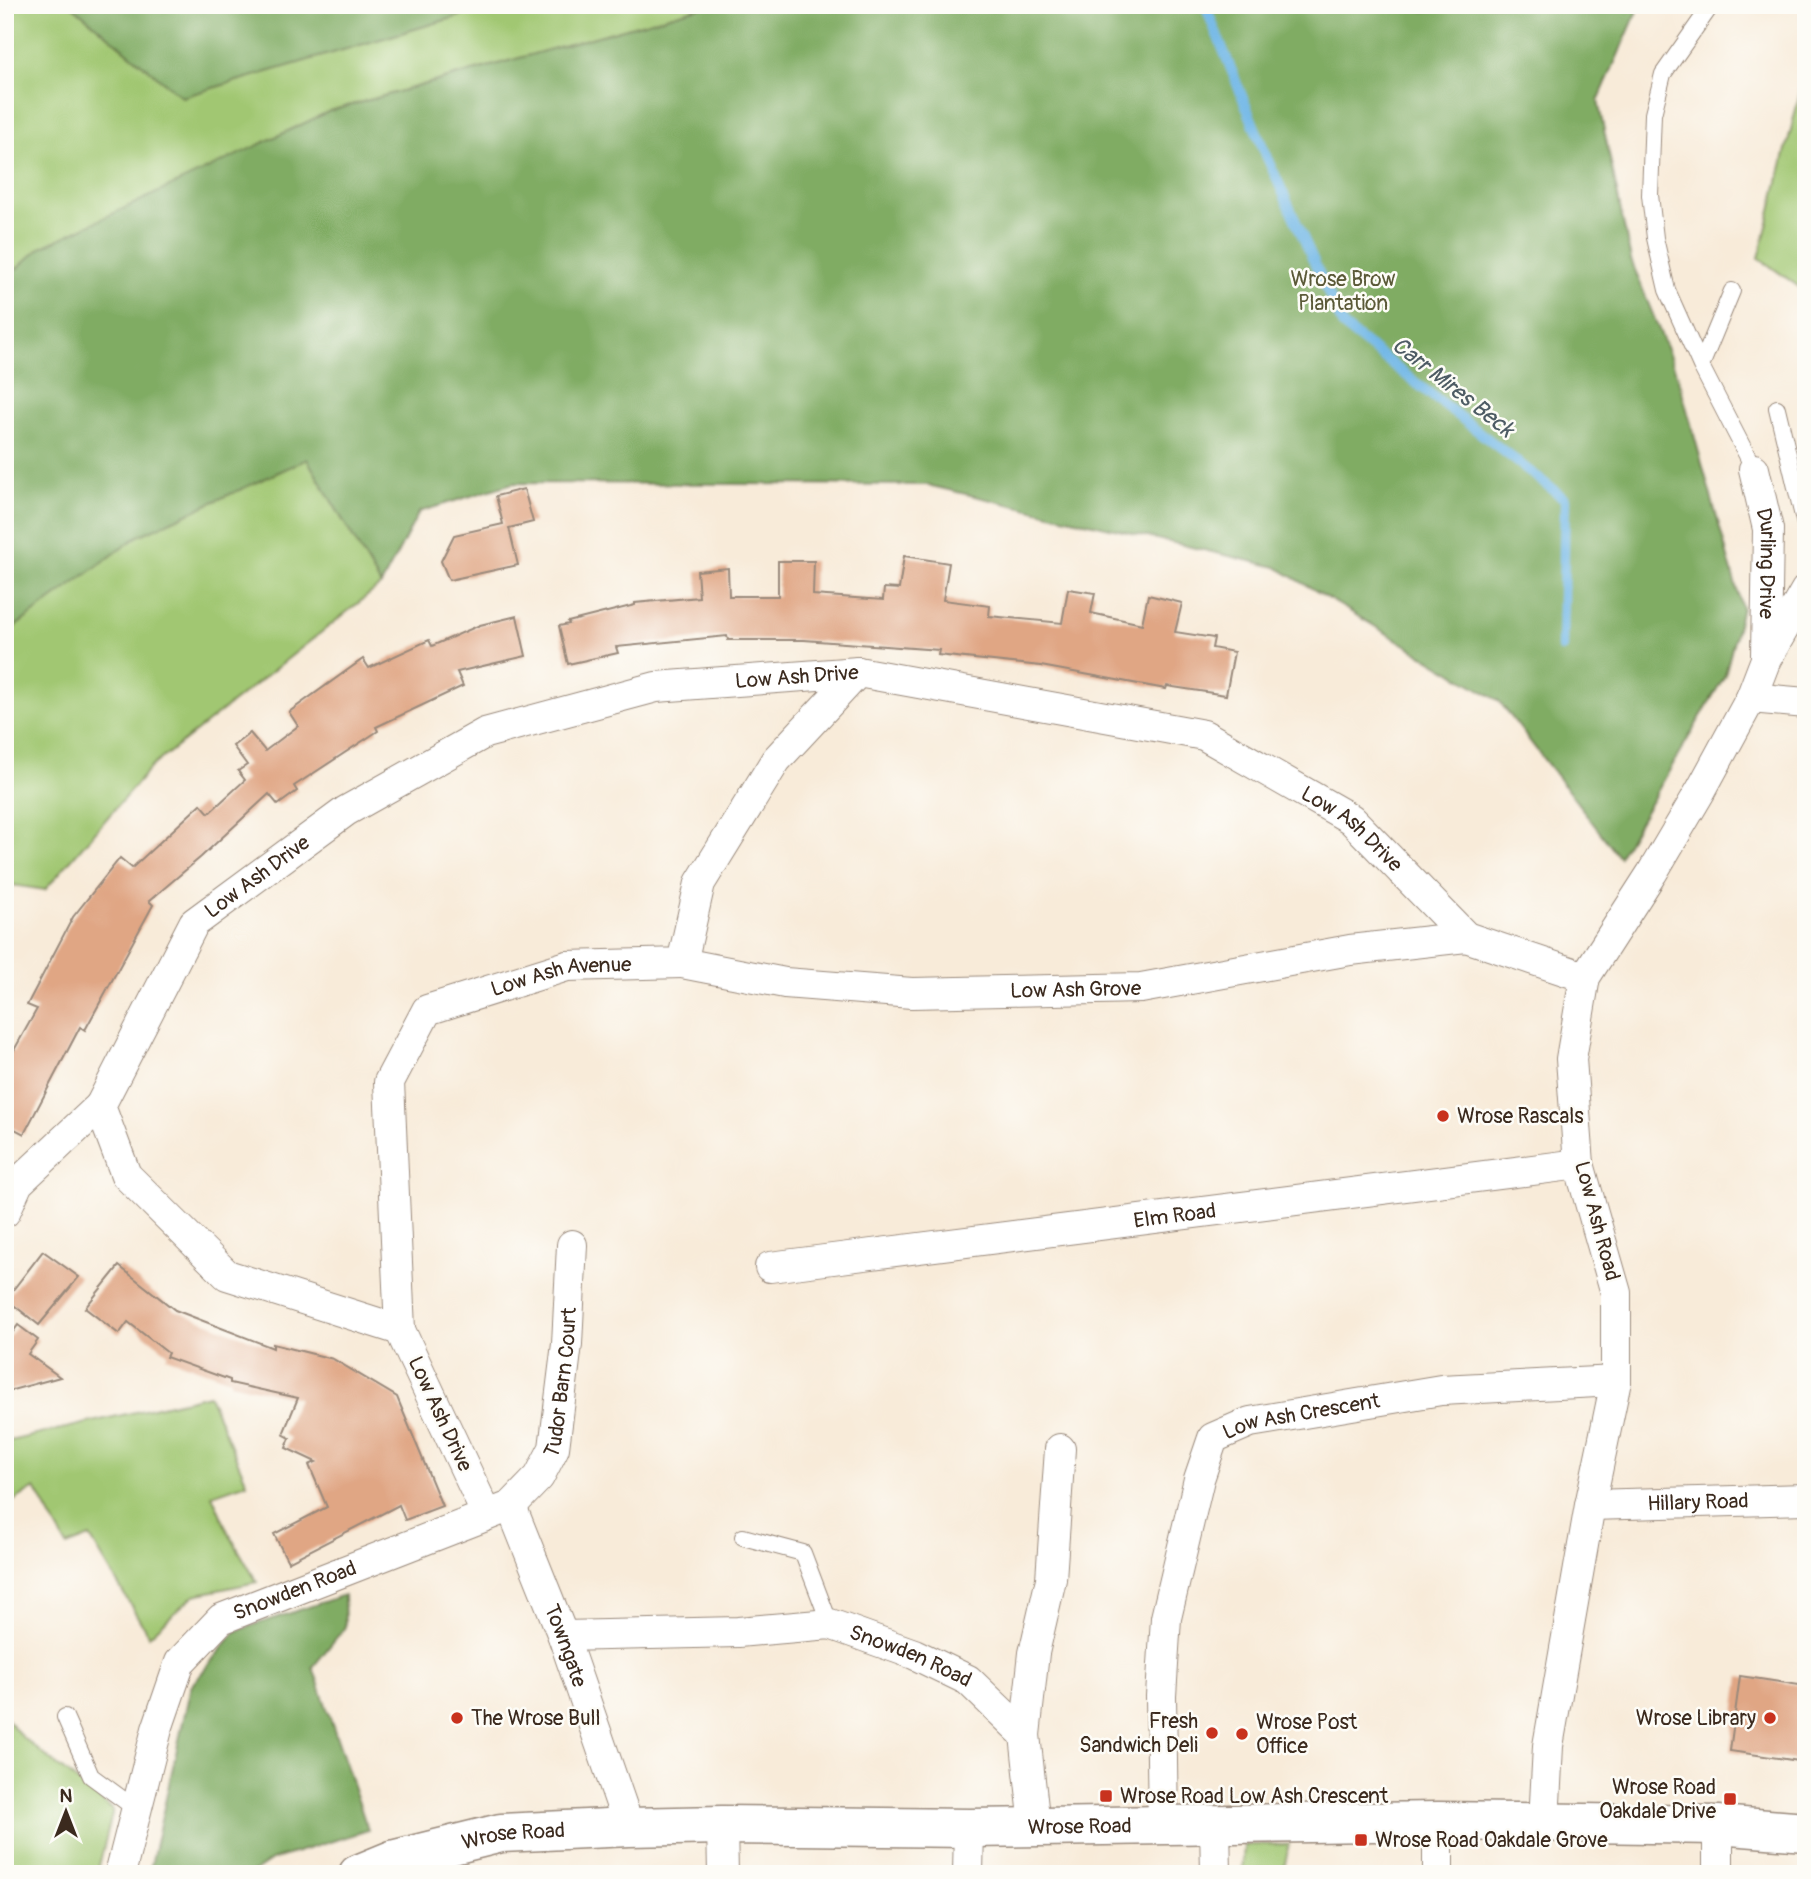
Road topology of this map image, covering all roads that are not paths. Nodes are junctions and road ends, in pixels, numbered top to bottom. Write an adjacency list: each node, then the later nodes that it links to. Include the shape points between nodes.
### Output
1 (1708, 10): 3 (lane, via 1663,74 1653,114 1650,195 1667,290)
2 (1732, 291): 3 (lane)
3 (1701, 366): 5 (lane)
4 (1777, 408): 6 (lane)
5 (1754, 469): 8 (street, Durling Drive, via 1768,529)
6 (1806, 529)
7 (1806, 590): 8 (street, Low Ash Road)
8 (1766, 659): 10 (street, Low Ash Road)
9 (858, 672): 12 (street, Low Ash Drive, via 1204,735 1351,819); 13 (street, via 776,760 701,883); 15 (street, Low Ash Drive, via 656,687 485,733 346,811 194,923)
10 (1751, 698): 11 (street); 14 (street, Low Ash Road, via 1652,873)
11 (1806, 703)
12 (1466, 937): 13 (street, Low Ash Grove, via 1350,950 1141,988 912,993 785,983); 14 (street, Low Ash Drive)
13 (682, 963): 20 (street, Low Ash Avenue, via 567,967 427,1010 389,1082)
14 (1585, 977): 16 (street, Low Ash Road, via 1571,1059)
15 (100, 1106): 17 (street, Low Ash Drive, via 18,1183); 20 (street, Low Ash Drive, via 126,1175 227,1275)
16 (1579, 1164): 19 (street, Elm Road); 21 (street, Low Ash Road, via 1616,1293)
17 (5, 1212)
18 (572, 1245): 25 (street, Tudor Barn Court, via 567,1344 554,1448 539,1477)
19 (770, 1267)
20 (400, 1330): 25 (street, Low Ash Drive)
21 (1616, 1381): 24 (street, Low Ash Road); 36 (street, Low Ash Crescent, via 1441,1390 1250,1422 1213,1438 1166,1618 1161,1696)
22 (1060, 1449): 30 (street, via 1051,1579 1034,1653)
23 (1806, 1499): 24 (street, Hillary Road)
24 (1590, 1505): 33 (street, Low Ash Road, via 1548,1746)
25 (499, 1511): 28 (street, Towngate); 31 (street, Snowden Road, via 221,1619 180,1662 156,1729)
26 (743, 1537): 27 (lane, via 803,1553)
27 (830, 1624): 28 (street, Snowden Road, via 737,1632); 30 (street, Snowden Road, via 968,1679)
28 (563, 1636): 39 (street, Towngate)
29 (65, 1717): 31 (lane, via 91,1776)
30 (1025, 1735): 38 (street)
31 (136, 1809): 42 (street, Snowden Road)
32 (1438, 1821): 33 (street, Wrose Road); 34 (street, Wrose Road); 47 (street)
33 (1544, 1822): 37 (street, Wrose Road)
34 (1215, 1824): 36 (street, Wrose Road); 46 (street)
35 (722, 1825): 39 (street, Wrose Road); 40 (street, Wrose Road); 44 (street)
36 (1163, 1825): 38 (street, Wrose Road)
37 (1718, 1825): 41 (street, Wrose Road); 48 (street)
38 (1035, 1826): 40 (street, Wrose Road)
39 (629, 1827): 43 (street, Wrose Road, via 501,1833 392,1860)
40 (969, 1828): 45 (street)
41 (1806, 1832)
42 (120, 1874)
43 (358, 1874)
44 (723, 1874)
45 (968, 1874)
46 (1216, 1874)
47 (1438, 1874)
48 (1718, 1874)

